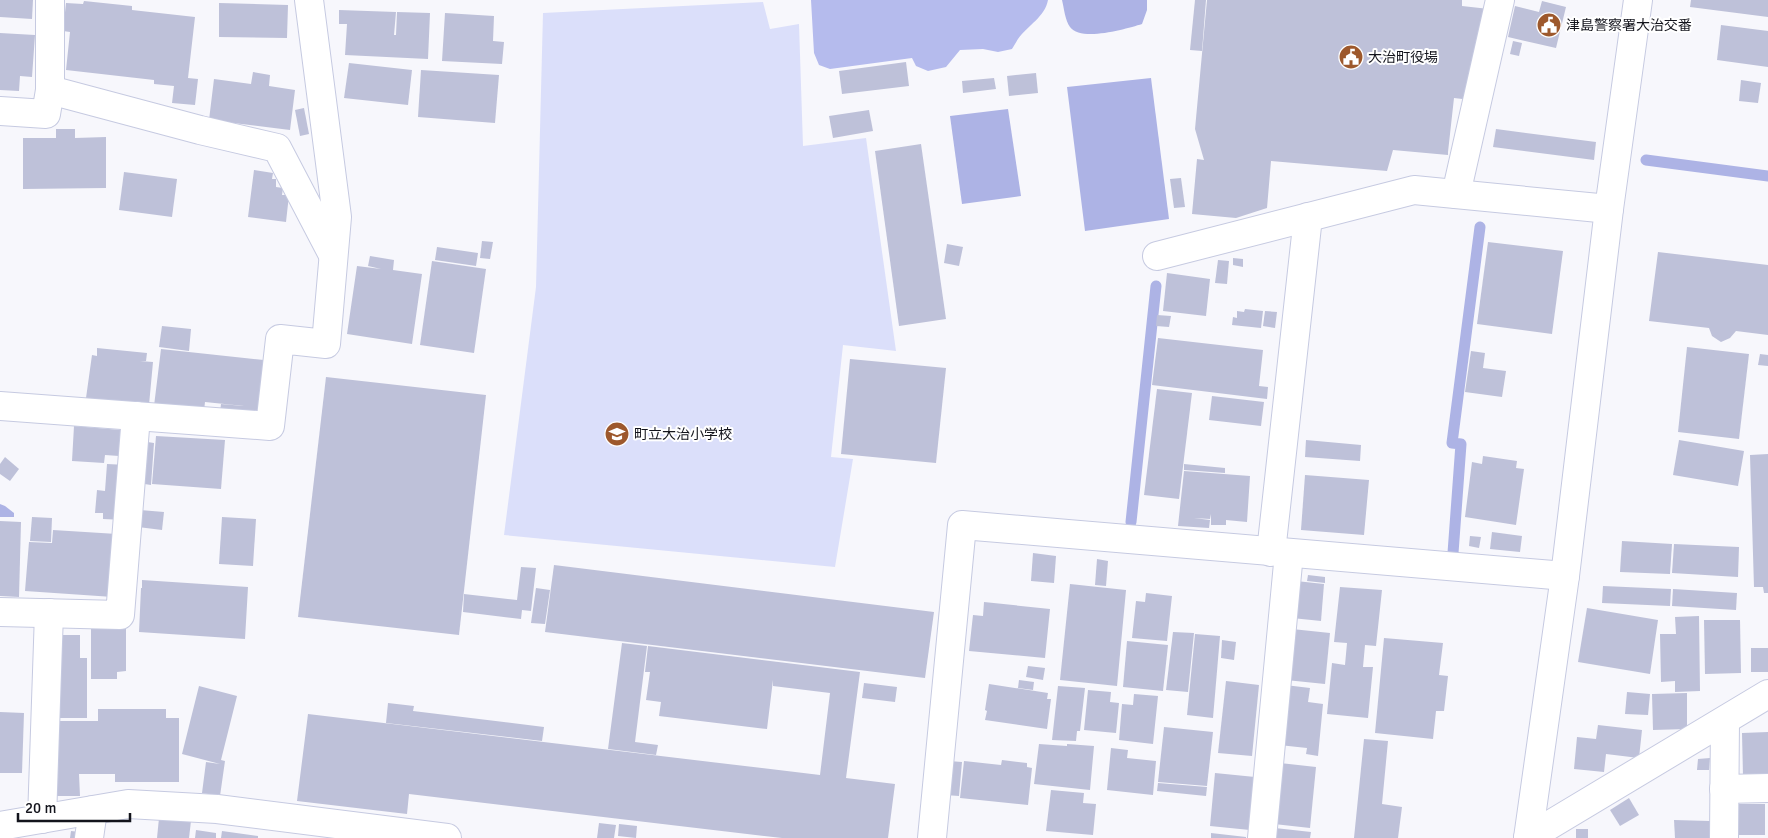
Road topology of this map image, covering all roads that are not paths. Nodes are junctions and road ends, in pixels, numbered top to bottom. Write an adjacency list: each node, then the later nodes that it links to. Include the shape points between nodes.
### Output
1 (50, 0): 5 (street)
2 (309, 0): 10 (street, via 337,217)
3 (1500, 0): 7 (street)
4 (1638, 0): 8 (street)
5 (50, 90): 6 (street, via 46,114); 10 (street, via 278,148)
6 (0, 112)
7 (1456, 194): 8 (street); 9 (street, via 1414,190)
8 (1609, 209): 15 (street)
9 (1308, 217): 11 (street); 14 (street)
10 (334, 255): 13 (street, via 326,344 280,339 270,426)
11 (1157, 256)
12 (0, 406): 13 (street)
13 (136, 416): 17 (street, via 120,615)
14 (1280, 552): 15 (street); 27 (street, via 962,525); 28 (street)
15 (1565, 576): 29 (street)
16 (0, 612): 17 (street)
17 (49, 613): 23 (street)
18 (1768, 694): 19 (street)
19 (1725, 721): 21 (street); 29 (street)
20 (1768, 788): 21 (street)
21 (1724, 789): 30 (street)
22 (93, 810): 23 (street); 25 (street); 26 (street, via 128,804 217,809)
23 (42, 820): 24 (street)
24 (0, 826)
25 (89, 838)
26 (447, 838)
27 (932, 838)
28 (1262, 838)
29 (1528, 838)
30 (1724, 838)

